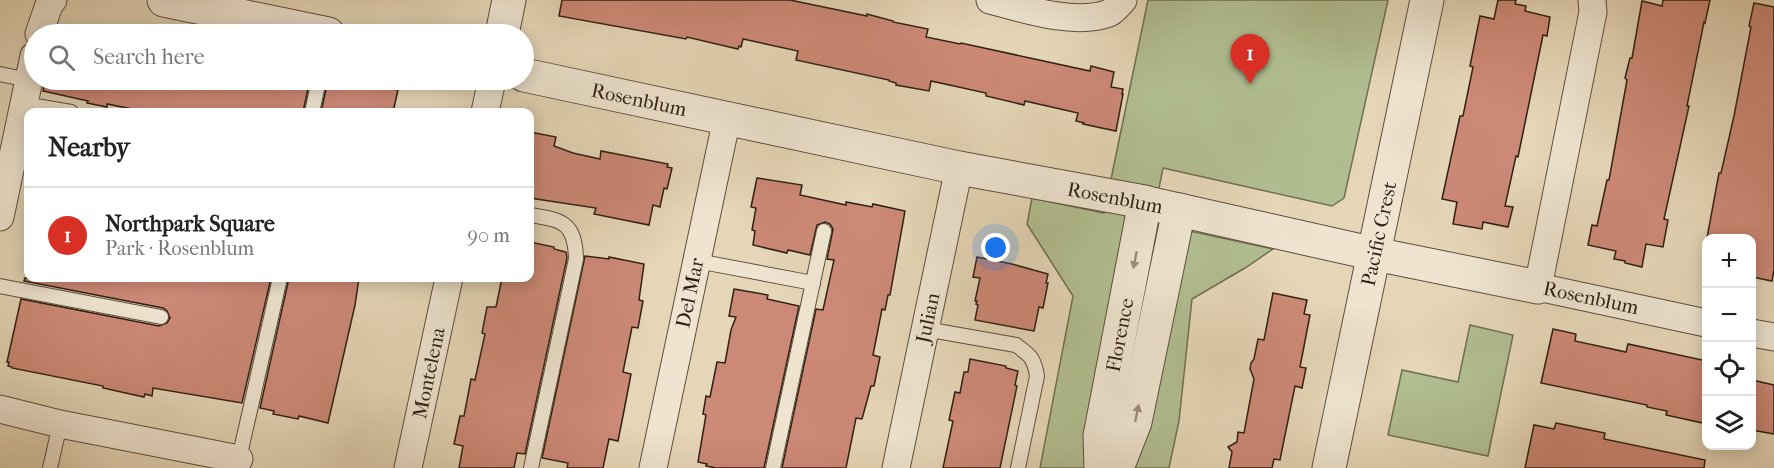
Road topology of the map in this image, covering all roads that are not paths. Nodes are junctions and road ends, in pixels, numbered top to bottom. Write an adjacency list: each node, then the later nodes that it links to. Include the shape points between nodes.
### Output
1 (53, 0): 8 (street)
2 (509, 0): 10 (street)
3 (990, 0): 7 (street, via 1064,17 1094,16)
4 (1427, 0): 28 (street, Pacific Crest)
5 (1592, 0): 34 (street, via 1593,12)
6 (171, 1): 9 (street)
7 (1117, 6)
8 (42, 24)
9 (280, 24)
10 (504, 24)
11 (0, 74): 13 (lane)
12 (534, 77): 21 (street, Rosenblum)
13 (24, 79)
14 (27, 90): 25 (street)
15 (42, 90): 18 (lane)
16 (317, 90): 19 (lane)
17 (490, 90): 20 (street)
18 (66, 108)
19 (313, 108)
20 (486, 108)
21 (727, 118): 22 (street, Rosenblum); 29 (street, Del Mar)
22 (959, 168): 23 (street, Rosenblum); 37 (street, Julian)
23 (1145, 202): 24 (street, Rosenblum); 50 (street, Florence, one-way to 50, via 1100,436)
24 (1179, 210): 28 (street, Rosenblum); 51 (street, Florence, one-way to 24, via 1135,422)
25 (0, 216)
26 (534, 216): 45 (lane, via 554,219 568,227 576,242 576,259)
27 (824, 231): 32 (lane)
28 (1375, 254): 34 (street, Rosenblum); 52 (street, Pacific Crest)
29 (697, 261): 32 (lane); 46 (street, Del Mar)
30 (278, 282): 42 (lane)
31 (448, 282): 44 (street, Montelena)
32 (813, 283): 47 (lane)
33 (0, 286): 35 (lane)
34 (1539, 287): 36 (street, Rosenblum)
35 (161, 317)
36 (1702, 322)
37 (925, 329): 48 (street, Julian); 49 (lane, via 1016,345 1034,361 1037,376)
38 (1756, 334): 39 (street)
39 (1774, 337)
40 (0, 409): 41 (street)
41 (60, 424): 42 (street); 43 (lane)
42 (238, 463)
43 (50, 468)
44 (408, 468)
45 (531, 468)
46 (653, 468)
47 (773, 468)
48 (896, 468)
49 (1018, 468)
50 (1101, 468)
51 (1117, 468)
52 (1329, 468)

